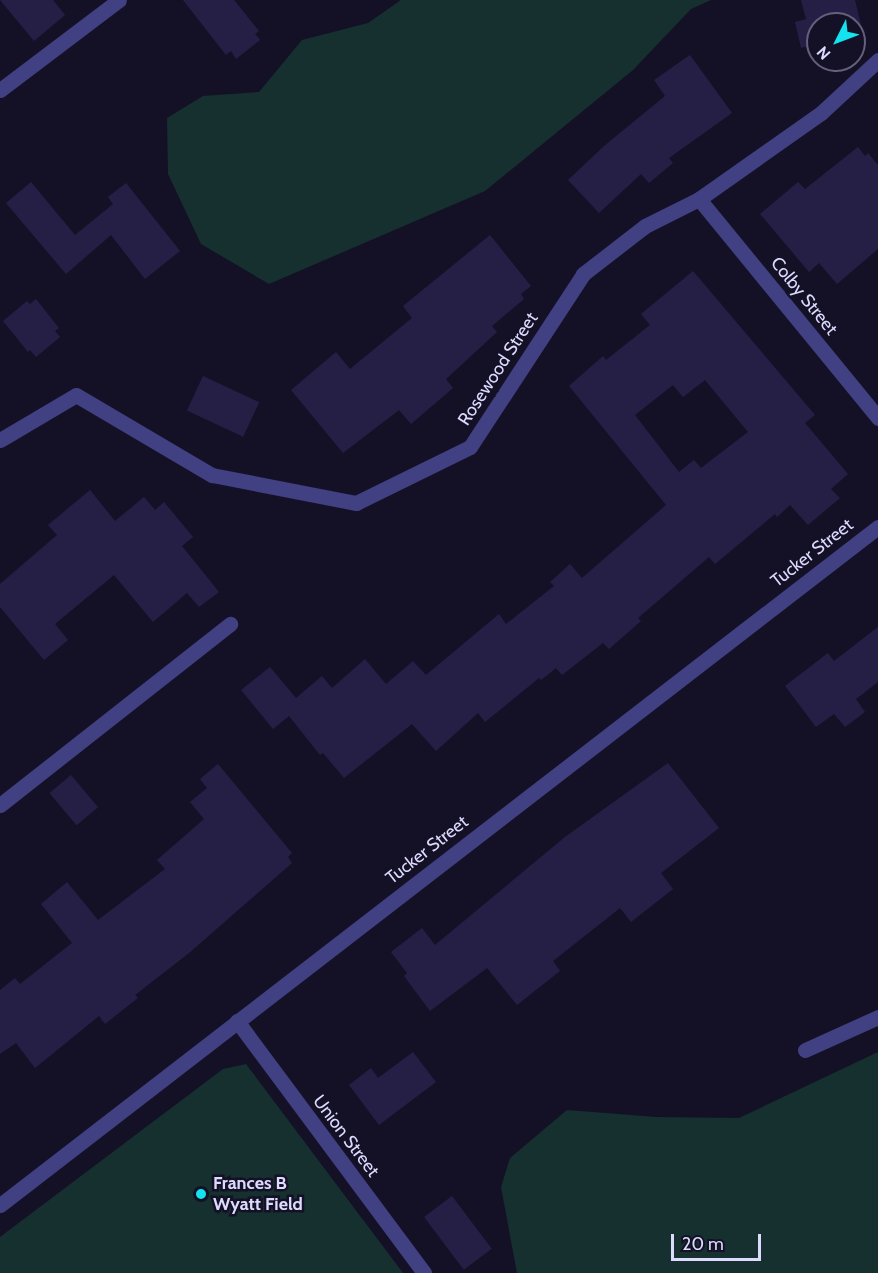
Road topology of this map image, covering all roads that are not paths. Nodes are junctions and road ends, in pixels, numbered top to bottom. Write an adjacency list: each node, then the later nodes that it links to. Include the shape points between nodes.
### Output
1 (119, 0): 3 (street)
2 (878, 60): 4 (street, Rosewood Street, via 821,113)
3 (0, 90)
4 (699, 199): 5 (street, Colby Street); 6 (street, Rosewood Street, via 645,226 584,274 470,447 356,503 212,475 76,395)
5 (878, 418)
6 (0, 440)
7 (878, 527): 11 (street, Tucker Street)
8 (231, 624): 9 (street)
9 (0, 805)
10 (878, 1017): 12 (street)
11 (237, 1021): 13 (street, Tucker Street); 14 (street, Union Street)
12 (805, 1050)
13 (0, 1204)
14 (424, 1273)

